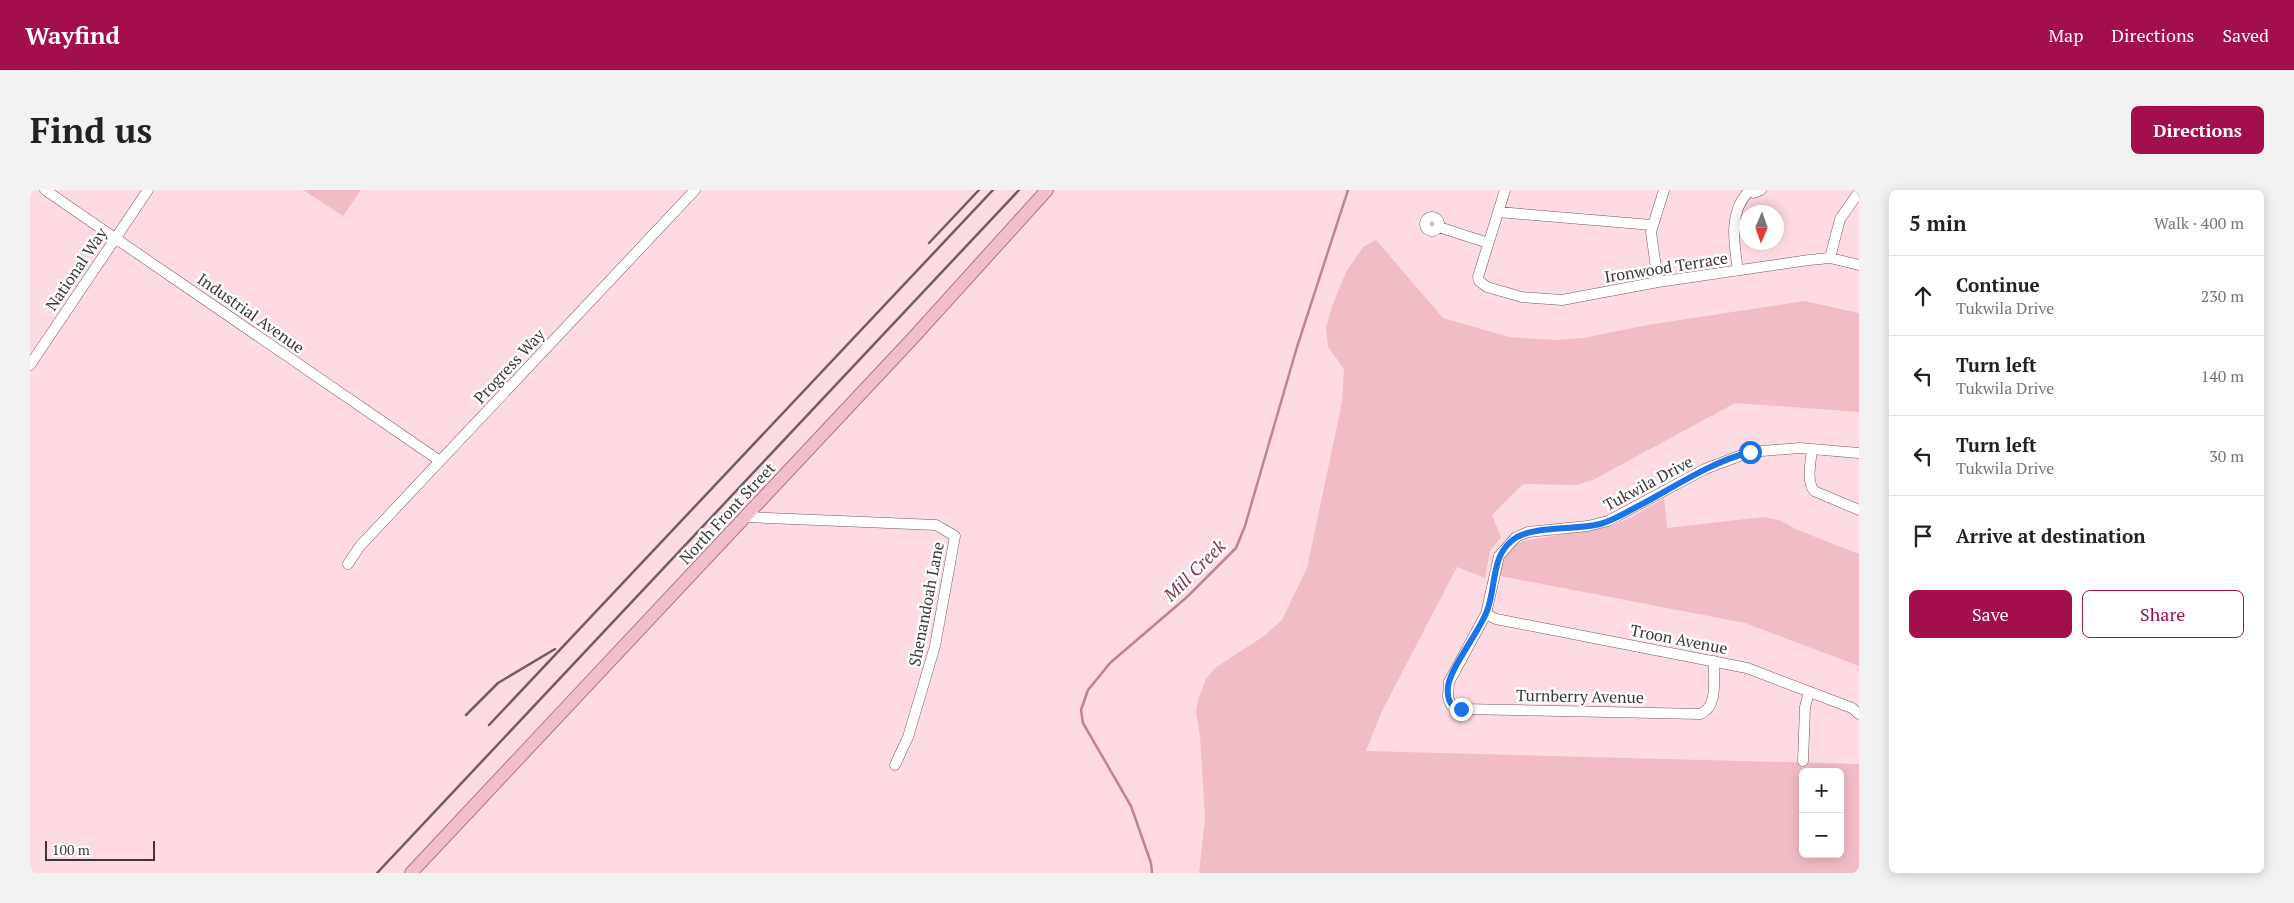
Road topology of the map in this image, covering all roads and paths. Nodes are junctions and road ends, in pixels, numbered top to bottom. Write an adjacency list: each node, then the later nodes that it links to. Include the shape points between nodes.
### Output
1 (45, 190): 13 (street, Industrial Avenue)
2 (148, 190): 13 (street, National Way)
3 (695, 190): 22 (street, Progress Way)
4 (1047, 190): 24 (main road, North Front Street)
5 (1505, 190): 10 (street)
6 (1664, 190): 11 (street)
7 (1761, 190): 8 (street, via 1756,193)
8 (1749, 191): 17 (street, via 1742,198 1734,225)
9 (1859, 192): 15 (street, via 1840,219)
10 (1498, 212): 11 (street); 14 (street)
11 (1652, 225): 18 (street)
12 (1439, 227): 14 (street)
13 (115, 238): 19 (street, National Way); 22 (street, Industrial Avenue)
14 (1488, 243): 18 (street, Ironwood Terrace, via 1478,273 1480,281 1487,287 1510,294 1553,300)
15 (1830, 258): 16 (street, Ironwood Terrace); 17 (street, Ironwood Terrace)
16 (1859, 265)
17 (1738, 270): 18 (street, Ironwood Terrace)
18 (1658, 282)
19 (30, 365)
20 (1812, 449): 21 (street, Tukwila Drive); 23 (street, via 1810,486 1814,491); 26 (street, Tukwila Drive, via 1774,448 1738,455 1608,521 1522,534 1499,556)
21 (1859, 453)
22 (440, 461): 25 (street, Progress Way, via 360,546)
23 (1859, 510)
24 (746, 517): 32 (street, Shenandoah Lane, via 936,525 955,536 935,646 908,737); 33 (main road, North Front Street)
25 (348, 564)
26 (1486, 614): 27 (street, Troon Avenue, via 1496,619); 29 (street, Tukwila Drive, via 1449,682 1448,697)
27 (1714, 661): 28 (street, Troon Avenue, via 1747,668); 29 (street, Turnberry Avenue, via 1712,702 1709,710 1700,714 1461,709)
28 (1809, 692): 30 (street, Troon Avenue, via 1852,708); 31 (street, via 1805,706)
29 (1452, 705)
30 (1859, 714)
31 (1804, 761)
32 (895, 764)
33 (411, 873)

